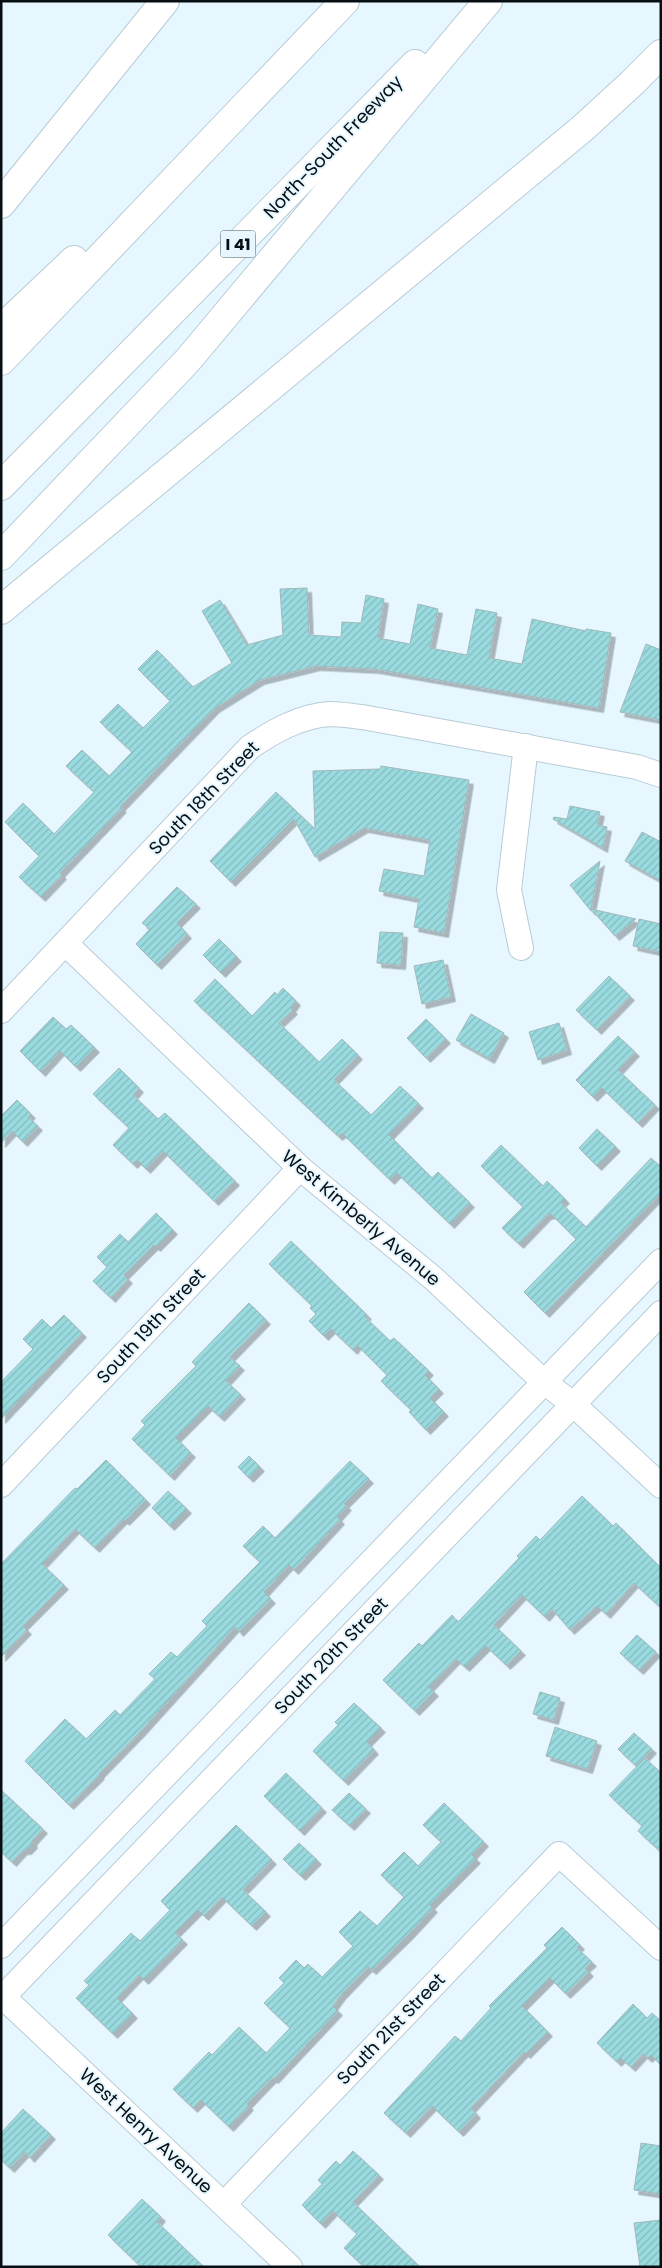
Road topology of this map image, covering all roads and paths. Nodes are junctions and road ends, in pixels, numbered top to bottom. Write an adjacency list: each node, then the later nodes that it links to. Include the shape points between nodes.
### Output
1 (165, 1): 8 (highway)
2 (344, 1): 9 (highway); 10 (highway)
3 (476, 1): 11 (highway, North-South Freeway / I 41)
4 (488, 1): 12 (highway, via 188,360)
5 (661, 54): 7 (highway)
6 (661, 63): 7 (highway)
7 (632, 83): 13 (highway, via 583,128)
8 (1, 204)
9 (1, 329)
10 (1, 361)
11 (1, 486)
12 (1, 556)
13 (1, 610)
14 (526, 746): 15 (street, South 18th Street, via 637,767); 16 (street, South 18th Street, via 330,714 303,719 273,731 243,753); 17 (street, via 508,890)
15 (661, 775)
16 (66, 944): 18 (street, South 18th Street); 19 (street, West Kimberly Avenue)
17 (521, 948)
18 (1, 1012)
19 (300, 1168): 22 (street, West Kimberly Avenue, via 434,1279); 24 (street, South 19th Street)
20 (661, 1261): 22 (street, South 20th Street)
21 (661, 1313): 23 (street, South 20th Street)
22 (544, 1382): 23 (street, West Kimberly Avenue); 26 (street, South 20th Street)
23 (574, 1404): 25 (street, West Kimberly Avenue); 28 (street, South 20th Street)
24 (1, 1485)
25 (661, 1486)
26 (1, 1946)
27 (661, 1948): 29 (street, South 21st Street, via 559,1854)
28 (2, 1997): 29 (street, West Henry Avenue)
29 (224, 2204): 30 (street, West Henry Avenue)
30 (290, 2267)

